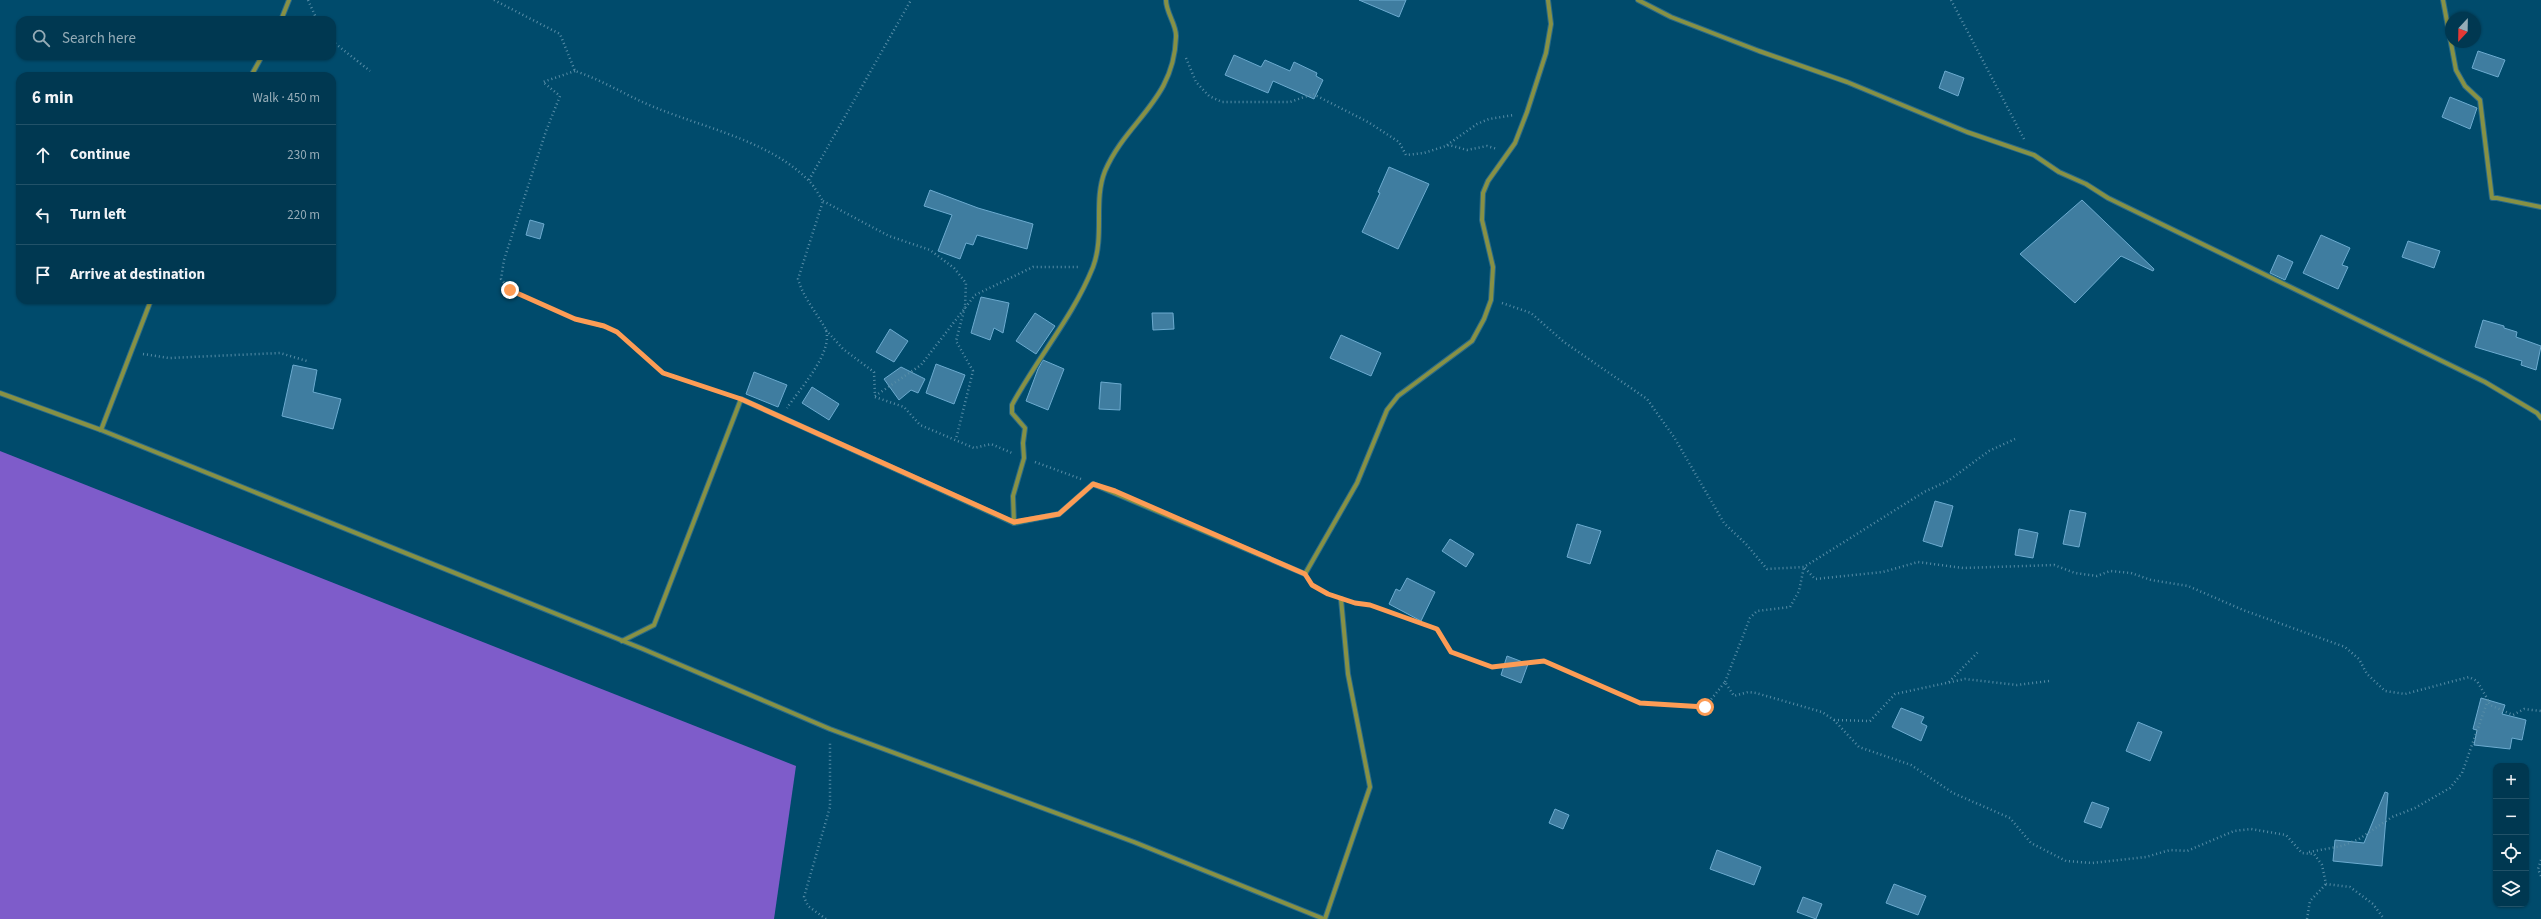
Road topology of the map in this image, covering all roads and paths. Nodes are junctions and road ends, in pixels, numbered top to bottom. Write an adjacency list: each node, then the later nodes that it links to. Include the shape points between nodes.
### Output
1 (289, 0): 10 (street)
2 (308, 0): 11 (path)
3 (494, 0): 16 (path, via 560,34)
4 (911, 0): 22 (path)
5 (1166, 0): 12 (street, via 1166,8)
6 (1548, 0): 18 (street, via 1551,24 1546,53)
7 (1638, 0): 21 (street, via 1671,17 1737,43 1847,82 1967,132)
8 (1951, 0): 21 (path, via 2015,126)
9 (2443, 0): 24 (street, via 2456,70 2465,86 2480,100 2492,198)
10 (282, 16)
11 (315, 16)
12 (1176, 36): 19 (path, via 1196,82 1209,96 1222,102 1290,102 1313,94 1393,138 1399,142 1406,155 1424,153); 25 (street, via 1173,64 1164,86 1148,112 1115,153 1105,172 1099,194 1100,228 1098,251)
13 (336, 44): 15 (path)
14 (260, 60): 17 (street)
15 (370, 71)
16 (576, 71): 22 (path, via 658,109 710,126 745,142 777,157); 34 (path, via 543,82 560,96 546,131 500,280 510,290 566,315 617,332 663,373)
17 (253, 72)
18 (1527, 112): 19 (path, via 1483,122); 20 (street)
19 (1445, 146): 20 (path, via 1470,150 1487,146)
20 (1509, 153): 26 (street, via 1488,181 1483,193 1482,220 1493,267)
21 (2034, 155): 36 (street, via 2059,172 2086,184 2108,198 2486,382)
22 (809, 180): 23 (path)
23 (823, 201): 28 (path, via 889,236 930,250 954,268 966,283); 29 (path, via 798,279)
24 (2541, 207)
25 (1093, 267): 28 (path, via 1033,267 975,295); 40 (street, via 1064,324 1012,405 1012,413 1025,428 1022,444)
26 (1491, 300): 43 (path, via 1531,313 1564,342 1647,399 1674,436 1724,523 1767,569); 44 (street, via 1472,341 1398,396 1387,410 1357,483)
27 (149, 304): 30 (street)
28 (965, 307): 33 (path, via 921,365); 38 (path, via 956,341 973,371)
29 (826, 330): 33 (path, via 843,349 874,372); 35 (path, via 818,367 798,390)
30 (131, 352): 31 (path, via 169,358 280,353); 37 (street)
31 (307, 361)
32 (0, 393): 37 (street)
33 (875, 396): 38 (path, via 904,407 920,425)
34 (741, 399): 35 (street); 46 (street, via 654,625)
35 (781, 417): 42 (street)
36 (2541, 418)
37 (101, 430): 46 (street)
38 (956, 439): 40 (path, via 974,448 991,444)
39 (2015, 440): 43 (path, via 1989,451 1948,481 1924,492)
40 (1024, 458): 41 (path); 42 (street, via 1015,484 1012,510)
41 (1093, 484): 42 (street, via 1059,514); 44 (street, via 1115,491)
42 (1014, 522)
43 (1804, 567): 49 (path, via 1799,591 1790,607 1756,611 1750,618); 51 (path, via 1815,580 1883,572 1918,562 1963,568 2054,565 2075,573 2097,576 2110,571 2131,573 2151,580 2188,586 2243,610 2345,647 2359,659 2367,674 2385,691 2405,694 2469,677 2478,681)
44 (1305, 574): 45 (path, via 1312,585)
45 (1341, 600): 49 (path, via 1370,605 1437,629 1451,652 1492,667 1544,661 1640,703 1705,707); 60 (street, via 1348,674 1370,787)
46 (622, 641): 54 (street)
47 (1978, 652): 50 (path)
48 (2048, 681): 50 (path, via 2016,686 1965,679)
49 (1726, 682): 53 (path, via 1734,696 1756,693 1822,712)
50 (1948, 682): 53 (path, via 1895,694 1870,721)
51 (2488, 700): 52 (path, via 2490,705 2513,715 2524,709); 55 (path, via 2462,773 2450,788 2342,846)
52 (2541, 711)
53 (1834, 720): 55 (path, via 1859,747 1911,765 1953,793 2010,818 2032,843 2066,861 2092,863 2146,857 2170,850 2187,851 2234,831 2251,829 2286,835)
54 (830, 729): 59 (path, via 830,807 804,897 808,906); 60 (street, via 1134,842)
55 (2302, 853): 58 (path, via 2314,854 2322,865)
56 (2541, 860): 57 (path, via 2538,870)
57 (2541, 876)
58 (2326, 884): 61 (path, via 2310,901); 62 (path, via 2350,886 2373,904)
59 (826, 919)
60 (1324, 919)
61 (2307, 919)
62 (2384, 919)

